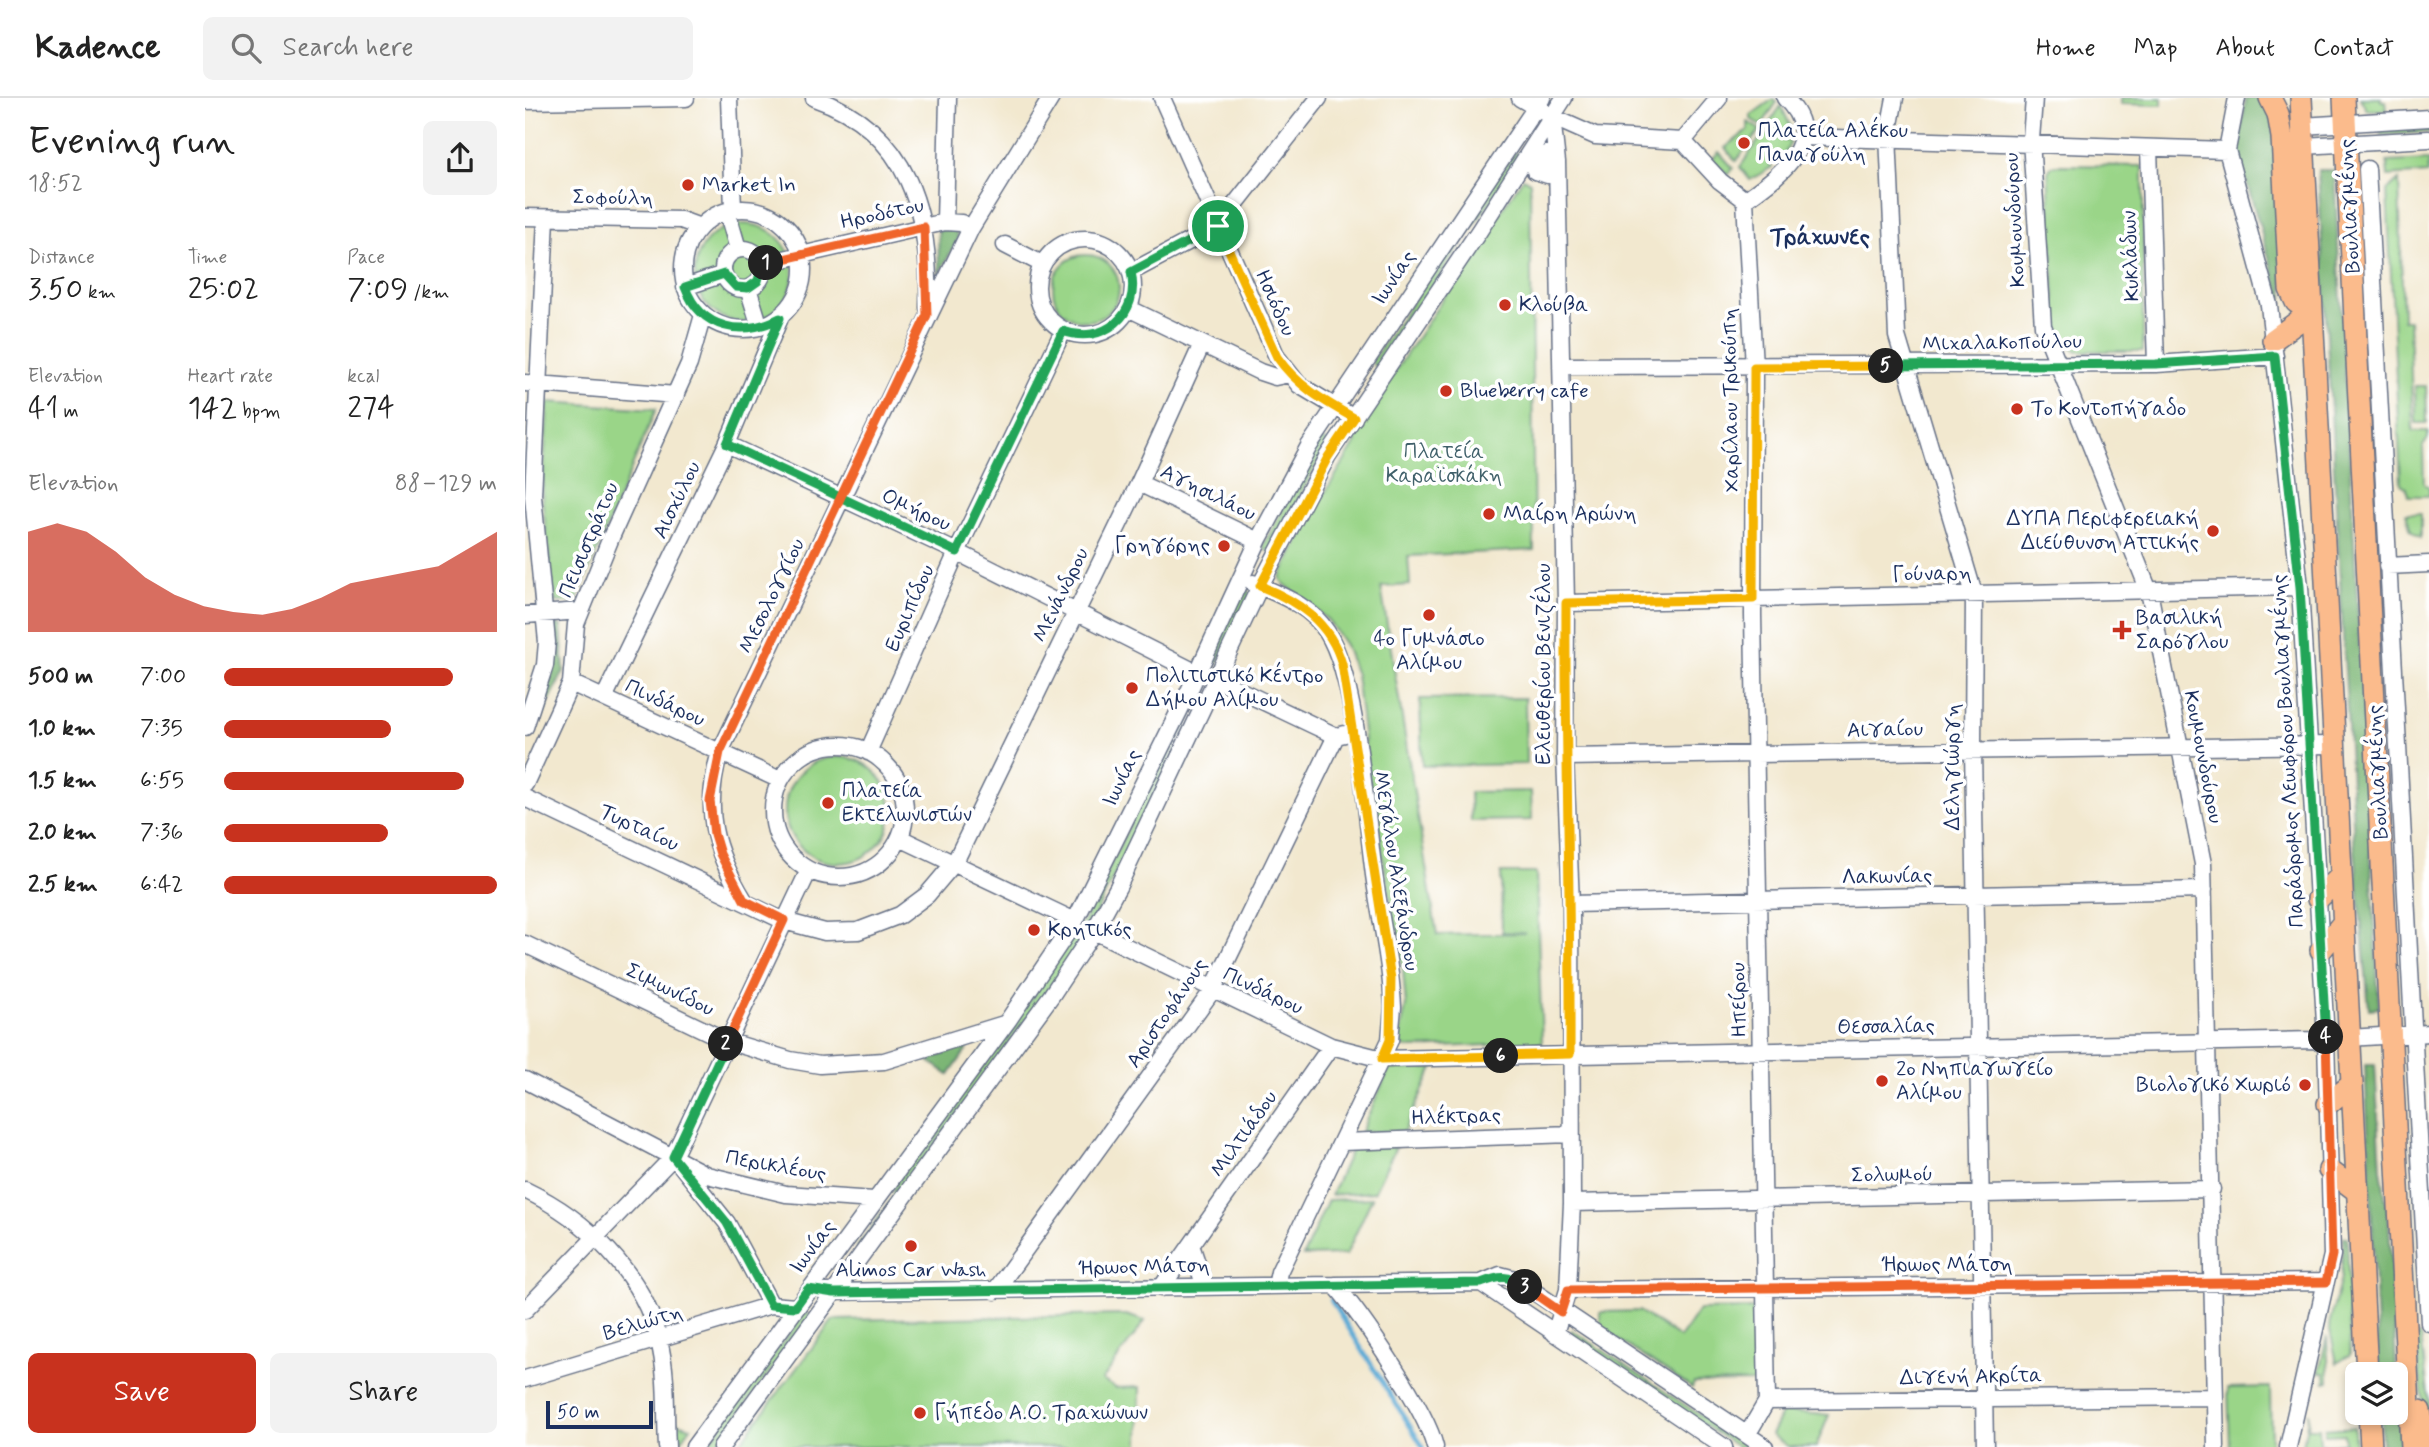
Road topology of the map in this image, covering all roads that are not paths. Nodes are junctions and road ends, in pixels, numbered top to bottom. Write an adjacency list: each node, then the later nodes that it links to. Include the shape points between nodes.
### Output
1 (686, 98): 18 (street)
2 (729, 98): 34 (street)
3 (814, 98): 40 (street, Μεσολογγίου, via 851,113 885,144 914,187)
4 (948, 98): 37 (street)
5 (1051, 98): 41 (street, Μεσολογγίου)
6 (1162, 98): 38 (street, Ησιόδου)
7 (1319, 98): 38 (street)
8 (1520, 98): 20 (street)
9 (1564, 98): 21 (street, Ιωνίας)
10 (1719, 98): 28 (street)
11 (1785, 98): 25 (street, via 1797,113)
12 (1895, 98): 27 (street, Δεληγιώργη)
13 (2035, 98): 29 (street, Κουμουνδούρου)
14 (2237, 98): 31 (street, Παράδρομος Λεωφόρου Βουλιαγμένης)
15 (2270, 98): 52 (main road, via 2282,137 2290,289 2296,302)
16 (2301, 98): 24 (main road, Βουλιαγμένης)
17 (2344, 98): 23 (main road, Βουλιαγμένης)
18 (616, 99): 19 (street)
19 (525, 101)
20 (1538, 103): 21 (street); 68 (street, Ιωνίας)
21 (1552, 117): 28 (street, via 1594,136); 63 (street, Ελευθερίου Βενιζέλου); 69 (street, Ιωνίας)
22 (2429, 118): 23 (street)
23 (2346, 134): 24 (street); 26 (street); 128 (main road, Βουλιαγμένης)
24 (2303, 136): 52 (main road, Βουλιαγμένης)
25 (1801, 137): 27 (street); 33 (street, via 1789,167)
26 (2429, 139)
27 (1889, 140): 29 (street); 62 (street, Δεληγιώργη, via 1897,336)
28 (1683, 141): 33 (street)
29 (2031, 144): 30 (street); 60 (street, Κουμουνδούρου, via 2041,312)
30 (2149, 148): 31 (street); 61 (street, Κυκλάδων)
31 (2227, 150): 59 (street, Παράδρομος Λεωφόρου Βουλιαγμένης, via 2264,282)
32 (2367, 169): 77 (street)
33 (1745, 201): 64 (street, Χαρίλαου Τρικούπη)
34 (730, 211): 39 (street); 43 (street); 44 (street, via 753,210 772,216 790,232)
35 (525, 217): 36 (street, Σοφούλη)
36 (546, 218): 39 (street, Σοφούλη, via 681,220); 66 (street)
37 (945, 222): 40 (street, Ηροδότου); 41 (street, Ηροδότου)
38 (1218, 226): 47 (street); 65 (street, Ησιόδου)
39 (700, 227): 49 (street, via 685,251)
40 (924, 227): 44 (street, Ηροδότου); 54 (street, Μεσολογγίου)
41 (971, 228): 54 (street, Μεσολογγίου)
42 (1005, 246): 46 (street)
43 (738, 250): 45 (street, via 756,253); 48 (street, via 728,256)
44 (801, 253): 45 (street, Ηροδότου); 55 (street, Αισχύλου, via 801,287)
45 (762, 264): 50 (street, via 761,276)
46 (1042, 264): 47 (street, via 1061,245 1087,239 1115,249); 57 (street, via 1036,283 1038,302)
47 (1131, 272): 51 (street)
48 (724, 274): 49 (street); 50 (street, via 736,287)
49 (685, 287): 53 (street)
50 (748, 288): 56 (street)
51 (1128, 308): 57 (street, via 1117,323 1101,332); 58 (street)
52 (2311, 312): 59 (main road); 99 (main road, Βουλιαγμένης)
53 (703, 315): 56 (street, via 728,328); 67 (street, Πεισιστράτου)
54 (927, 315): 73 (street, Μεσολογγίου)
55 (780, 318): 56 (street); 70 (street, Αισχύλου)
56 (760, 327)
57 (1063, 331): 75 (street, Ευριπίδου)
58 (1202, 344): 65 (street, via 1269,376); 71 (street, Μενάνδρου)
59 (2274, 348): 61 (street, Μιχαλακοπούλου); 80 (street, Παράδρομος Λεωφόρου Βουλιαγμένης)
60 (2058, 363): 61 (street, Μιχαλακοπούλου); 62 (street, Μιχαλακοπούλου); 81 (street, Κουμουνδούρου)
61 (2156, 364)
62 (1904, 365): 64 (street, Μιχαλακοπούλου); 82 (street, Δεληγιώργη)
63 (1561, 366): 64 (street, Μιχαλακοπούλου); 84 (street, Ελευθερίου Βενιζέλου)
64 (1754, 367): 83 (street, Χαρίλαου Τρικούπη)
65 (1289, 374): 68 (street, Ησιόδου)
66 (532, 383): 67 (street); 72 (street)
67 (676, 395): 85 (street, Πεισιστράτου)
68 (1334, 406): 69 (street, Ησιόδου); 74 (street, Ιωνίας)
69 (1354, 418): 79 (street, Ιωνίας, via 1328,457)
70 (727, 444): 73 (street, Ομήρου); 92 (street, Αισχύλου)
71 (1139, 483): 74 (street, Αγησιλάου); 86 (street, Μενάνδρου)
72 (529, 496): 88 (street)
73 (842, 498): 75 (street, Ομήρου); 103 (street, Μεσολογγίου)
74 (1258, 541): 78 (street, Ιωνίας)
75 (957, 552): 86 (street, Ομήρου); 102 (street, Ευριπίδου)
76 (2429, 564): 77 (street)
77 (2387, 566): 127 (street)
78 (1238, 585): 79 (street, Μεγάλου Αλεξάνδρου, via 1249,581); 89 (street, Ιωνίας)
79 (1260, 586): 90 (street, Ιωνίας); 95 (street, Μεγάλου Αλεξάνδρου, via 1312,614 1328,633 1342,664)
80 (2300, 587): 81 (street, Γούναρη); 98 (street, Παράδρομος Λεωφόρου Βουλιαγμένης)
81 (2148, 591): 82 (street, Γούναρη); 100 (street, Κουμουνδούρου)
82 (1974, 594): 83 (street, Γούναρη); 101 (street, Δεληγιώργη)
83 (1753, 599): 84 (street, Γούναρη); 104 (street, Ηπείρου)
84 (1566, 603): 105 (street, Ελευθερίου Βενιζέλου)
85 (581, 611): 88 (street); 91 (street, Πεισιστράτου)
86 (1076, 611): 89 (street, Ομήρου); 110 (street, Μενάνδρου)
87 (525, 615): 88 (street)
88 (546, 615): 93 (street, via 545,665)
89 (1197, 673): 120 (street, Ιωνίας)
90 (1216, 680): 96 (street); 122 (street, Ιωνίας)
91 (571, 682): 92 (street, Πινδάρου); 97 (street, Πεισιστράτου)
92 (604, 698): 103 (street, Πινδάρου)
93 (525, 727)
94 (525, 733): 97 (street)
95 (1354, 733): 96 (street); 137 (street, Μεγάλου Αλεξάνδρου, via 1391,979 1390,1040)
96 (1336, 736): 125 (street, Αριστοφάνους)
97 (543, 739): 107 (street, Πεισιστράτου)
98 (2307, 745): 99 (street, Αιγαίου); 100 (street, Αιγαίου); 115 (street, Παράδρομος Λεωφόρου Βουλιαγμένης)
99 (2332, 745): 112 (main road, Βουλιαγμένης)
100 (2179, 746): 101 (street, Αιγαίου); 113 (street, Κουμουνδούρου)
101 (1973, 749): 104 (street, Αιγαίου); 114 (street, Δεληγιώργη)
102 (868, 751): 106 (street, via 844,745 819,748 796,760); 109 (street, via 887,765 902,788 906,811)
103 (720, 752): 106 (street, Πινδάρου); 116 (street, Μεσολογγίου, via 711,818 720,854)
104 (1755, 753): 105 (street, Αιγαίου); 117 (street, Ηπείρου)
105 (1565, 757): 118 (street, Ελευθερίου Βενιζέλου)
106 (781, 780): 111 (street, via 773,802 775,829 787,853)
107 (525, 784)
108 (525, 798): 116 (street, Τυρταίου)
109 (900, 838): 110 (street); 111 (street, via 884,861 858,875 837,878)
110 (955, 862): 119 (street, Τυρταίου, via 914,907 872,928 825,932); 120 (street)
111 (809, 870): 119 (street)
112 (2340, 877): 115 (main road); 121 (main road, Βουλιαγμένης)
113 (2204, 890): 114 (street, Λακωνίας); 132 (street, Κουμουνδούρου)
114 (1975, 896): 117 (street, Λακωνίας); 134 (street, Δεληγιώργη)
115 (2318, 899): 124 (street, Παράδρομος Λεωφόρου Βουλιαγμένης)
116 (744, 900): 119 (street, Τυρταίου)
117 (1759, 900): 118 (street, Λακωνίας); 135 (street, Ηπείρου)
118 (1571, 904): 136 (street, Ελευθερίου Βενιζέλου)
119 (784, 920): 131 (street)
120 (1075, 921): 126 (street, Ιωνίας)
121 (2343, 922): 124 (main road); 129 (main road, Βουλιαγμένης)
122 (1094, 931): 125 (street, Πινδάρου); 166 (street, Ιωνίας)
123 (525, 944): 131 (street, Σιμωνίδου)
124 (2321, 950): 130 (street, Παράδρομος Λεωφόρου Βουλιαγμένης)
125 (1212, 991): 133 (street, Πινδάρου); 165 (street, Αριστοφάνους)
126 (1005, 1024): 131 (street, Σιμωνίδου, via 884,1061 855,1064 790,1060); 150 (street, Ιωνίας)
127 (2421, 1034): 128 (street, Θεσσαλίας); 172 (street)
128 (2391, 1036): 129 (street, Θεσσαλίας); 176 (main road, Βουλιαγμένης)
129 (2350, 1039): 130 (street, Θεσσαλίας); 139 (main road, Βουλιαγμένης)
130 (2326, 1040): 132 (street, Θεσσαλίας); 140 (street, Παράδρομος Λεωφόρου Βουλιαγμένης)
131 (727, 1041): 143 (street)
132 (2207, 1041): 134 (street, Θεσσαλίας); 145 (street, Κουμουνδούρου)
133 (1331, 1046): 137 (street, Πινδάρου); 153 (street, Μιλτιάδου)
134 (1978, 1046): 135 (street, Θεσσαλίας); 148 (street, Δεληγιώργη)
135 (1760, 1050): 136 (street, Θεσσαλίας); 149 (street, Ηπείρου)
136 (1570, 1054): 137 (street, Θεσσαλίας); 141 (street, Ελευθερίου Βενιζέλου)
137 (1382, 1059): 142 (street, Μεγάλου Αλεξάνδρου)
138 (525, 1080): 143 (street, Περικλέους)
139 (2352, 1084): 140 (main road); 147 (main road, Βουλιαγμένης)
140 (2328, 1104): 144 (street, Παράδρομος Λεωφόρου Βουλιαγμένης)
141 (1571, 1133): 142 (street, Ηλέκτρας); 151 (street, Ελευθερίου Βενιζέλου)
142 (1342, 1142): 158 (street, Μεγάλου Αλεξάνδρου)
143 (674, 1158): 150 (street, Περικλέους, via 707,1175 759,1189); 152 (street); 167 (street, via 727,1223)
144 (2329, 1170): 147 (main road); 154 (street, Παράδρομος Λεωφόρου Βουλιαγμένης, via 2332,1255)
145 (2212, 1189): 148 (street, Σολωμού); 156 (street, Κουμουνδούρου)
146 (525, 1190): 152 (street)
147 (2358, 1192): 177 (main road, Βουλιαγμένης)
148 (1980, 1194): 149 (street, Σολωμού); 160 (street, Δεληγιώργη)
149 (1762, 1199): 151 (street, Σολωμού); 162 (street, Ηπείρου)
150 (874, 1200): 163 (street, Ιωνίας)
151 (1573, 1203): 164 (street, Ελευθερίου Βενιζέλου)
152 (596, 1236): 169 (street); 174 (street, via 640,1295)
153 (1191, 1245): 159 (street); 161 (street, Μιλτιάδου)
154 (2326, 1282): 156 (street, Ήρωος Μάτση); 192 (street, Παράδρομος Λεωφόρου Βουλιαγμένης)
155 (1481, 1283): 157 (street, Ήρωος Μάτση); 170 (street, Ήρωος Μάτση, via 1500,1275 1515,1279); 173 (street)
156 (2213, 1283): 160 (street, Ήρωος Μάτση); 179 (street, Κουμουνδούρου)
157 (1335, 1285): 158 (street, Ήρωος Μάτση); 187 (street, via 1417,1408)
158 (1276, 1286): 159 (street, Ήρωος Μάτση)
159 (1205, 1287): 161 (street, Ήρωος Μάτση)
160 (1984, 1287): 162 (street, Ήρωος Μάτση); 180 (street, Δεληγιώργη)
161 (1161, 1288): 165 (street, Ήρωος Μάτση)
162 (1764, 1288): 164 (street, Ήρωος Μάτση); 181 (street, Ηπείρου)
163 (808, 1289): 166 (street, Ήρωος Μάτση); 168 (street, Ιωνίας)
164 (1568, 1290): 170 (street, Ελευθερίου Βενιζέλου)
165 (995, 1291): 166 (street, Ήρωος Μάτση)
166 (834, 1293): 186 (street, Ιωνίας)
167 (771, 1305): 168 (street); 171 (street, Βελιώτη)
168 (795, 1307): 175 (street, Ιωνίας)
169 (525, 1310)
170 (1561, 1312): 173 (street, Ελευθερίου Βενιζέλου); 183 (street, Ήρωος Μάτση)
171 (745, 1314): 174 (street, Βελιώτη); 175 (street, via 765,1323)
172 (2429, 1323)
173 (1555, 1334): 188 (street)
174 (659, 1340): 178 (street, Βελιώτη); 184 (street)
175 (772, 1340): 185 (street, Ιωνίας)
176 (2406, 1347): 194 (main road, Βουλιαγμένης); 195 (main road)
177 (2366, 1362)
178 (525, 1379)
179 (2215, 1397): 180 (street, Διγενή Ακρίτα); 191 (street, Κουμουνδούρου)
180 (1985, 1398): 181 (street, Διγενή Ακρίτα); 190 (street, Δεληγιώργη)
181 (1767, 1401): 183 (street)
182 (2370, 1425): 193 (main road)
183 (1747, 1435): 189 (street, Ήρωος Μάτση)
184 (667, 1447)
185 (694, 1447)
186 (722, 1447)
187 (1435, 1447)
188 (1724, 1447)
189 (1765, 1447)
190 (1985, 1447)
191 (2215, 1447)
192 (2288, 1447)
193 (2371, 1447)
194 (2411, 1447)
195 (2427, 1447)

